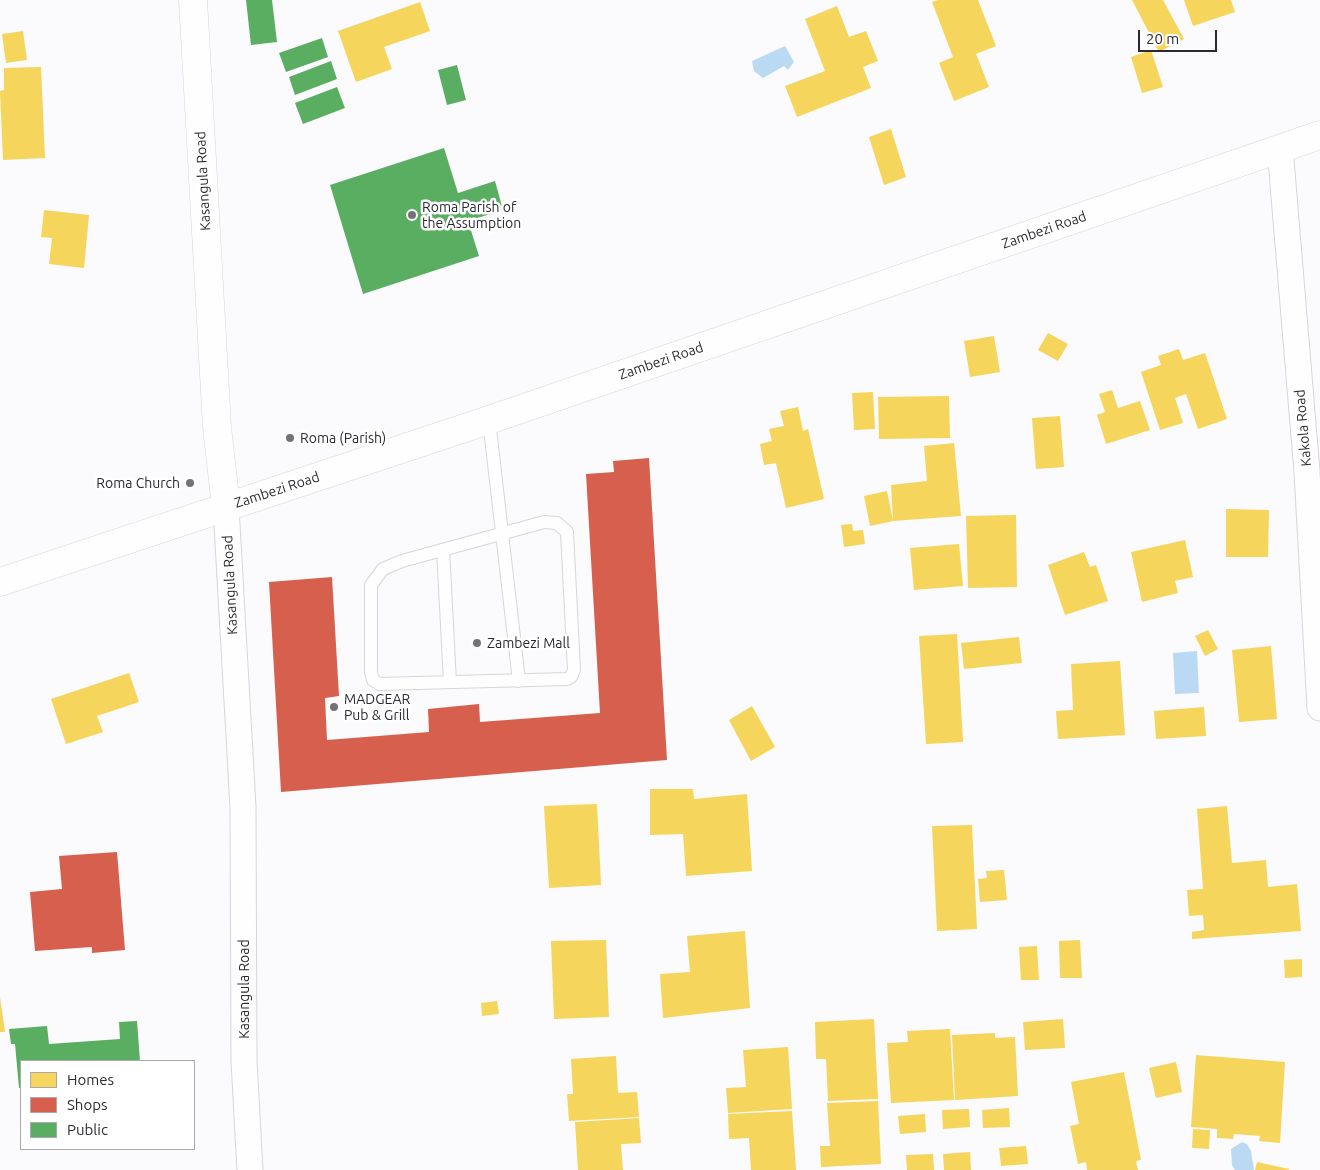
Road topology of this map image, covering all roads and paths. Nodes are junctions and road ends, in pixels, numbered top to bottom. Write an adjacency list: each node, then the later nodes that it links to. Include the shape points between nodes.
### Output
1 (193, 0): 5 (main road, Kasangula Road, via 217,427)
2 (1320, 135): 3 (main road, Zambezi Road)
3 (1280, 148): 4 (main road, Zambezi Road); 11 (street, Kakola Road, via 1307,472)
4 (489, 420): 5 (main road, Zambezi Road); 6 (lane)
5 (226, 507): 8 (main road, Zambezi Road); 12 (street, Kasangula Road, via 244,807 244,1061)
6 (504, 533): 7 (lane); 9 (lane); 9 (lane, via 544,522 557,522 567,532 574,670 567,679)
7 (443, 550): 10 (lane); 10 (lane, via 402,561 383,569 376,576 371,585 371,672 373,680 379,684)
8 (0, 582)
9 (519, 680): 10 (lane)
10 (450, 682)
11 (1320, 708)
12 (250, 1170)

